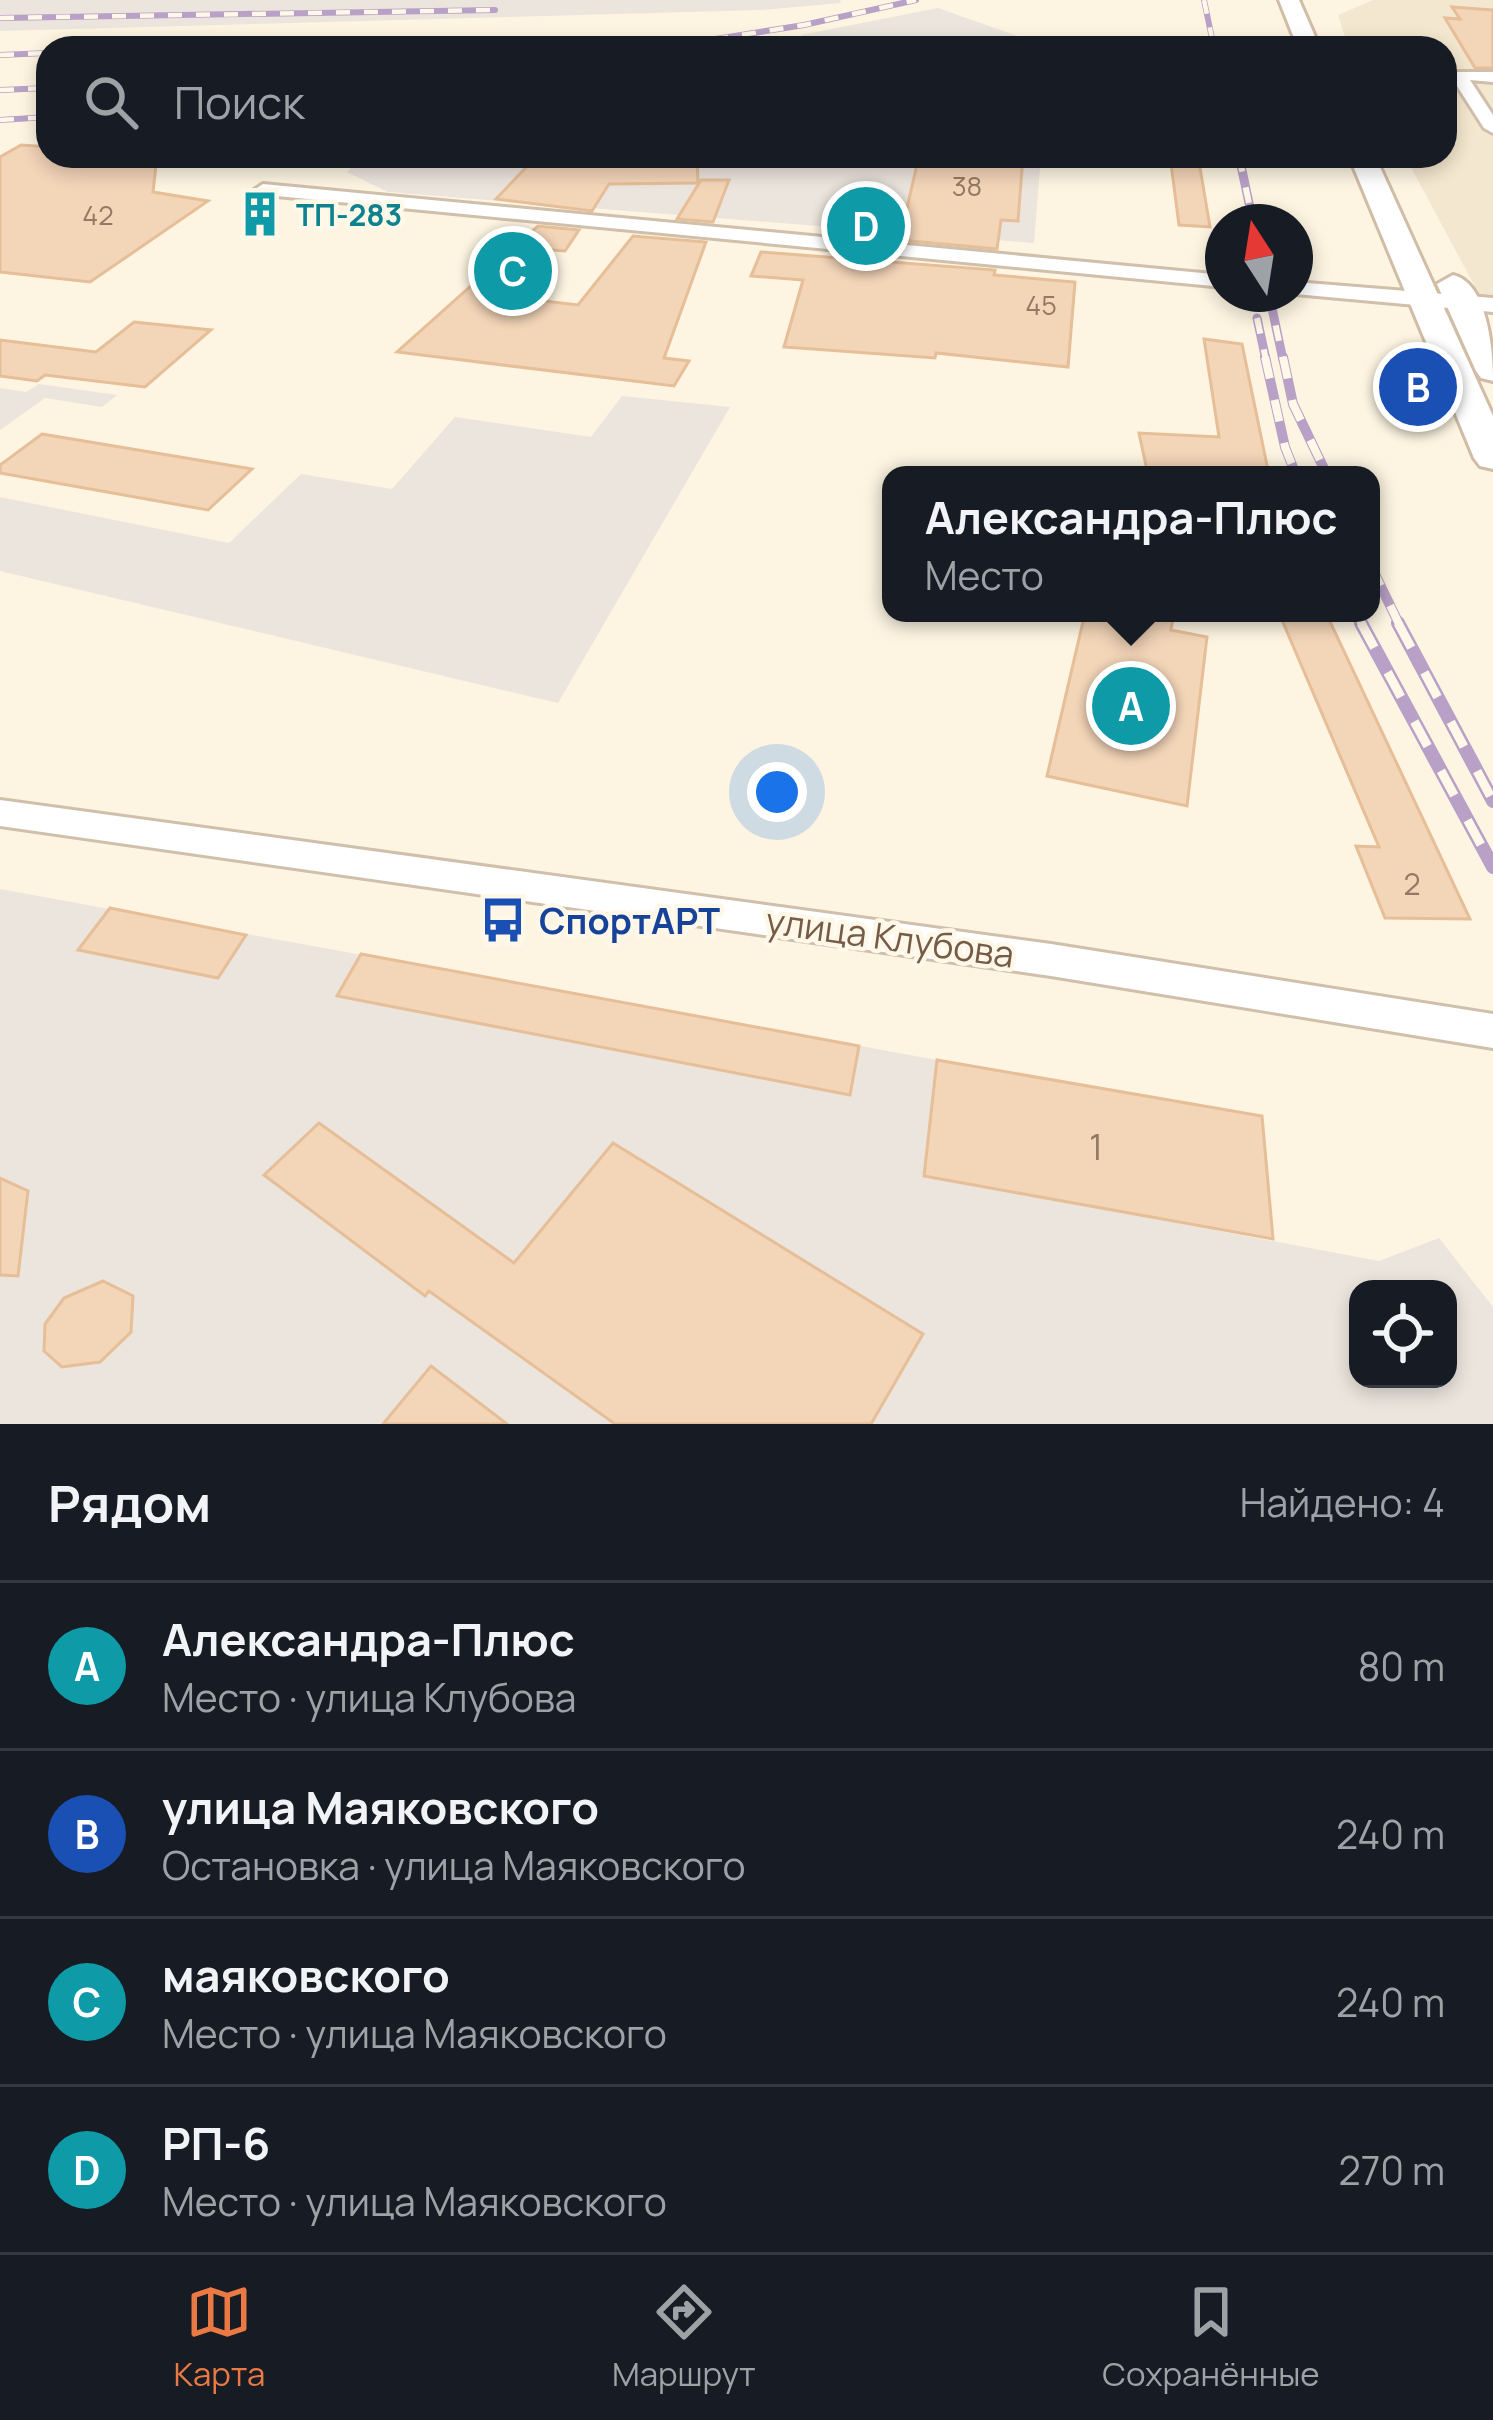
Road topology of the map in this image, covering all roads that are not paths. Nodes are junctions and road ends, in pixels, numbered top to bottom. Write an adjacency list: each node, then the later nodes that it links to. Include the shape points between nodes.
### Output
1 (1288, 0): 3 (main road)
2 (1316, 5): 4 (main road)
3 (1304, 36)
4 (1327, 36)
5 (1493, 77): 6 (street, via 1458,75)
6 (1493, 128)
7 (1370, 168): 14 (main road)
8 (1396, 168): 10 (main road)
9 (263, 190): 12 (street)
10 (1420, 215)
11 (1438, 252): 14 (main road)
12 (1205, 279)
13 (1313, 290): 14 (street)
14 (1460, 302): 15 (main road); 16 (main road)
15 (1493, 371)
16 (1493, 458)
17 (0, 813): 18 (street, улица Клубова, via 1051,960)
18 (1493, 1031)

